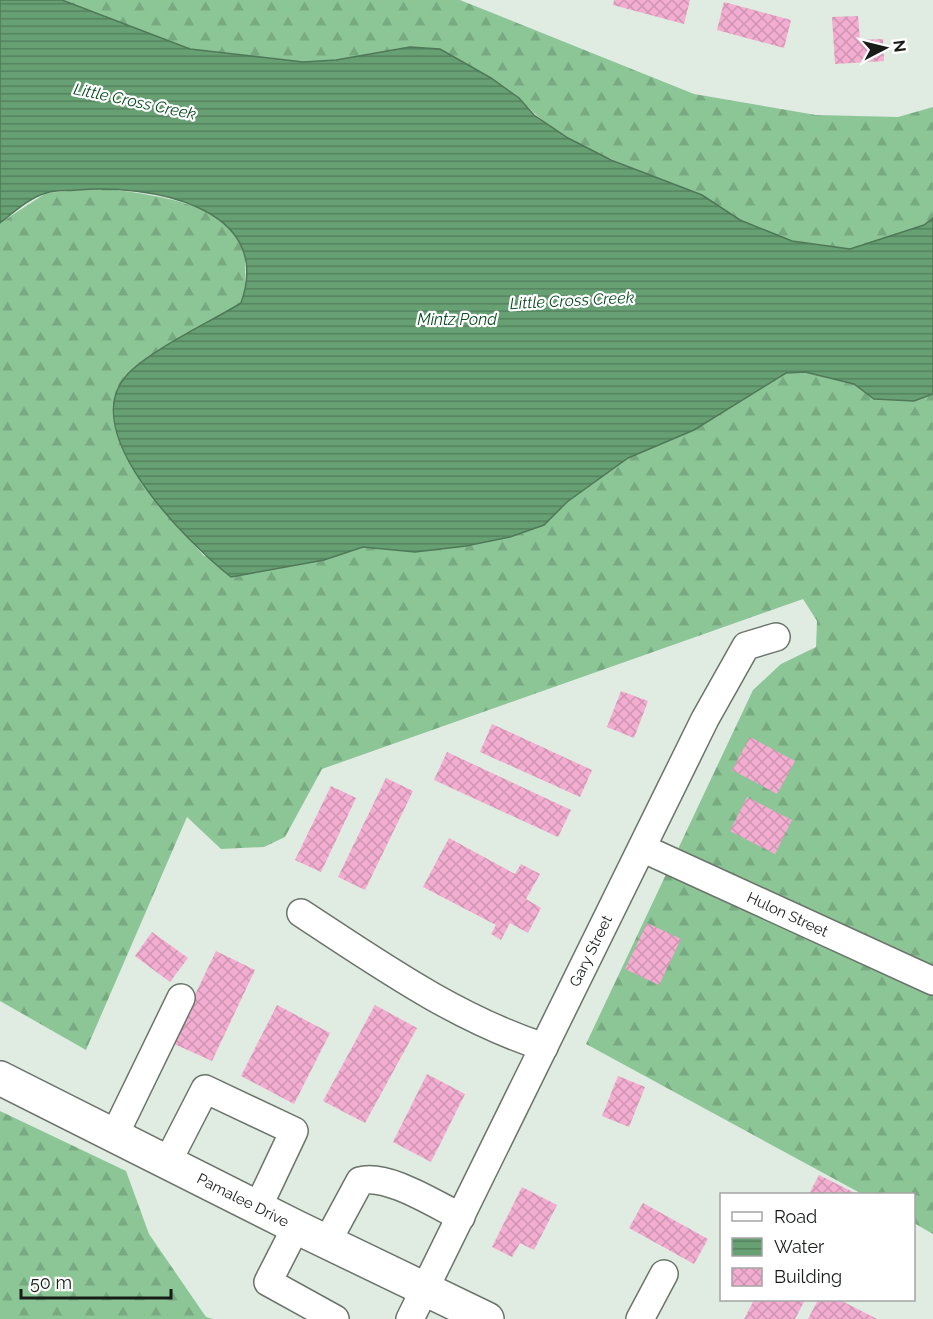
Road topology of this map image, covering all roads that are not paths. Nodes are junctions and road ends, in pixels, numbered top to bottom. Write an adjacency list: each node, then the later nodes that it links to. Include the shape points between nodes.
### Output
1 (776, 637): 2 (street, Gary Street, via 746,646 705,719)
2 (642, 848): 4 (street, Hulon Street); 6 (street, Gary Street)
3 (301, 913): 6 (street, via 435,1000 510,1036)
4 (933, 981)
5 (181, 998): 8 (street)
6 (544, 1047): 11 (street, Gary Street)
7 (0, 1078): 8 (main road, Pamalee Drive)
8 (114, 1136): 9 (main road, Pamalee Drive)
9 (167, 1162): 10 (main road, Pamalee Drive); 10 (street, via 205,1089 294,1131)
10 (258, 1207): 12 (main road, Pamalee Drive)
11 (461, 1217): 13 (street, via 386,1181 371,1178 360,1181); 15 (street, Gary Street)
12 (296, 1227): 13 (main road, Pamalee Drive); 16 (street, via 268,1282)
13 (327, 1242): 15 (main road, Pamalee Drive)
14 (664, 1274): 19 (street)
15 (426, 1288): 17 (street, Gary Street); 18 (main road, Pamalee Drive)
16 (335, 1319)
17 (410, 1319)
18 (487, 1319)
19 (639, 1319)

